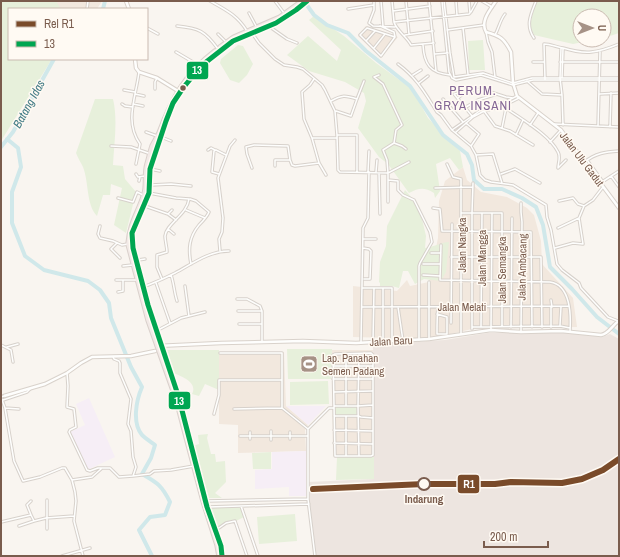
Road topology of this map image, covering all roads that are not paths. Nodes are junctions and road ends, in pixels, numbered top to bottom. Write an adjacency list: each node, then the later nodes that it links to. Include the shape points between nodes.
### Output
1 (210, 1): 42 (street, via 233,14)
2 (275, 1): 25 (street)
3 (307, 1): 16 (highway)
4 (374, 1): 17 (street)
5 (381, 1): 37 (street)
6 (392, 1): 22 (street)
7 (406, 1): 21 (street)
8 (429, 1): 18 (street)
9 (443, 1): 28 (street)
10 (456, 1): 27 (street)
11 (469, 1): 24 (street)
12 (477, 1): 24 (street)
13 (482, 1): 19 (street)
14 (496, 1): 19 (street)
15 (536, 1): 55 (street, via 529,19)
16 (302, 2): 25 (highway); 29 (highway)
17 (374, 5): 20 (street); 36 (street, via 369,23)
18 (430, 6): 21 (street); 30 (street)
19 (492, 7): 33 (street)
20 (348, 9)
21 (407, 9): 22 (street); 31 (street)
22 (393, 11): 32 (street)
23 (249, 13): 39 (street)
24 (470, 13): 27 (street)
25 (285, 14): 29 (highway)
26 (505, 14): 53 (street)
27 (457, 16): 28 (street)
28 (444, 18): 30 (street); 45 (street)
29 (281, 19): 35 (highway); 39 (highway)
30 (431, 19): 31 (street); 44 (street)
31 (408, 21): 32 (street); 51 (street)
32 (394, 22): 38 (street)
33 (484, 25): 40 (street); 47 (street)
34 (177, 26): 64 (street, via 202,32)
35 (270, 26): 46 (highway); 58 (street)
36 (380, 26): 37 (street); 54 (street, via 394,32)
37 (383, 26): 38 (street)
38 (395, 27): 52 (street)
39 (257, 28): 42 (highway)
40 (463, 28): 45 (street); 85 (street)
41 (148, 29): 48 (street)
42 (247, 31): 57 (highway)
43 (375, 31): 50 (street); 56 (street); 56 (street, via 367,28 360,35)
44 (432, 31): 51 (street); 59 (street)
45 (446, 31): 67 (street)
46 (252, 32): 80 (highway, via 237,38); 88 (street, via 275,59 284,65 303,69)
47 (486, 32): 53 (street); 87 (street, via 492,52)
48 (158, 34)
49 (218, 34): 57 (street)
50 (385, 34): 54 (street); 62 (street)
51 (409, 34): 52 (street)
52 (404, 35): 60 (street, via 411,45)
53 (495, 35): 96 (street, via 505,41 510,52)
54 (395, 38): 62 (street, via 381,56)
55 (534, 38)
56 (366, 41): 62 (street)
57 (226, 42): 64 (highway)
58 (297, 43)
59 (434, 43): 60 (street); 68 (street)
60 (423, 44): 79 (street, via 426,62)
61 (619, 44): 66 (street)
62 (373, 48)
63 (562, 48): 66 (street); 71 (street, via 544,45); 72 (street)
64 (218, 49): 76 (highway)
65 (176, 52): 76 (street)
66 (600, 52): 73 (street)
67 (448, 53): 68 (street); 83 (street); 85 (street, via 453,77)
68 (435, 54): 79 (street)
69 (136, 60): 78 (street)
70 (533, 62): 71 (street)
71 (544, 62): 89 (street)
72 (561, 62): 73 (street); 90 (street)
73 (601, 62): 74 (street); 91 (street)
74 (619, 62)
75 (398, 64): 82 (street)
76 (198, 65): 80 (highway)
77 (421, 70): 82 (street)
78 (139, 72): 86 (street); 101 (street)
79 (436, 72): 83 (street)
80 (191, 75): 99 (highway); 140 (highway, via 173,103)
81 (378, 75): 146 (street, via 374,77 383,84 402,124 396,130)
82 (413, 75): 95 (street)
83 (450, 75): 85 (street, via 456,80)
84 (428, 76): 95 (street)
85 (468, 76): 87 (street, via 483,73)
86 (157, 78): 97 (street); 99 (street)
87 (495, 78): 96 (street)
88 (314, 79): 113 (street, via 322,85); 141 (street, via 302,95 304,119)
89 (545, 79): 90 (street); 93 (street)
90 (561, 79): 91 (street); 106 (street)
91 (600, 79): 92 (street); 105 (street)
92 (619, 79)
93 (526, 80): 96 (street); 106 (street, via 542,94)
94 (364, 81): 111 (street)
95 (419, 83): 134 (street)
96 (513, 84): 108 (street)
97 (155, 89)
98 (124, 90): 101 (street)
99 (178, 91): 140 (highway, via 168,108)
100 (466, 92): 104 (street, via 481,89); 109 (street); 109 (street, via 454,94)
101 (135, 93): 107 (street); 115 (street)
102 (611, 93): 103 (street); 105 (street); 131 (street)
103 (619, 93)
104 (498, 94): 110 (street); 118 (street)
105 (600, 94): 130 (street)
106 (562, 95): 129 (street)
107 (144, 96)
108 (518, 97): 110 (street); 117 (street); 122 (street, Jalan Ulu Gadut)
109 (457, 98): 118 (street)
110 (513, 98): 123 (street)
111 (357, 99): 113 (street, via 339,96); 120 (street, via 351,116)
112 (443, 99): 125 (street)
113 (331, 101): 120 (street)
114 (122, 104): 115 (street)
115 (133, 106): 116 (street); 151 (street, via 131,126 134,137 140,144)
116 (143, 106)
117 (503, 106): 119 (street); 121 (street)
118 (466, 107): 123 (street)
119 (506, 108): 124 (street); 133 (street)
120 (335, 111): 139 (street)
121 (484, 111): 126 (street); 133 (street, via 494,124)
122 (538, 113): 127 (street, Jalan Ulu Gadut); 128 (street)
123 (472, 116): 125 (street)
124 (523, 120): 128 (street); 138 (street)
125 (463, 122): 134 (street)
126 (466, 123): 137 (street); 149 (street, via 479,134)
127 (554, 124): 129 (street); 135 (street, Jalan Ulu Gadut)
128 (530, 125): 145 (street)
129 (563, 125): 130 (street)
130 (598, 126): 131 (street)
131 (610, 127): 132 (street)
132 (619, 127)
133 (502, 128): 138 (street)
134 (452, 130): 137 (street)
135 (561, 130): 145 (street); 162 (street, Jalan Ulu Gadut)
136 (146, 132): 140 (street)
137 (455, 132): 149 (street)
138 (516, 134): 147 (street)
139 (337, 135): 142 (street); 172 (street, via 357,135)
140 (159, 136): 144 (street); 156 (highway); 168 (highway)
141 (312, 138): 142 (street); 165 (street)
142 (337, 138): 172 (street, via 338,170)
143 (235, 140): 157 (street)
144 (171, 141)
145 (550, 142): 161 (street, via 558,152 558,168)
146 (394, 143): 150 (street); 176 (street, via 384,150)
147 (533, 145)
148 (111, 146): 151 (street, via 127,146)
149 (471, 146): 158 (street)
150 (406, 149)
151 (139, 150): 156 (street); 164 (street)
152 (208, 150): 153 (street)
153 (215, 150): 157 (street); 178 (street, via 212,172)
154 (369, 150): 173 (street)
155 (619, 151): 162 (street, via 602,152)
156 (150, 154): 181 (highway)
157 (227, 155): 178 (street)
158 (476, 155): 179 (street, via 493,154); 187 (street, via 480,175 491,182)
159 (290, 160): 165 (street, via 295,166); 167 (street, via 275,160); 169 (street, via 288,146 254,145 246,147)
160 (377, 160): 174 (street)
161 (566, 160)
162 (586, 161): 189 (street, Jalan Ulu Gadut)
163 (409, 162): 176 (street)
164 (136, 164)
165 (318, 164): 180 (street)
166 (447, 164): 193 (street, via 453,177 462,179)
167 (274, 166)
168 (150, 168): 170 (street); 190 (highway)
169 (252, 168)
170 (160, 171)
171 (619, 171): 182 (street)
172 (356, 172): 173 (street)
173 (368, 172): 174 (street); 233 (street, via 368,218 363,226)
174 (376, 173): 175 (street)
175 (379, 173): 176 (street); 215 (street)
176 (388, 173): 184 (street)
177 (136, 174): 183 (street)
178 (219, 174): 240 (street, via 223,218 219,239)
179 (500, 174): 187 (street); 188 (street, via 515,169)
180 (326, 175)
181 (145, 176): 183 (street); 198 (highway)
182 (611, 176): 189 (street); 192 (street)
183 (140, 177): 185 (street)
184 (388, 180): 202 (street); 296 (street, via 398,181 398,190 401,194 414,200 430,232 432,242 419,266)
185 (139, 181)
186 (473, 183): 194 (street)
187 (502, 183): 239 (street, via 521,188 546,205)
188 (540, 183)
189 (602, 183): 195 (street, Jalan Ulu Gadut)
190 (149, 185): 191 (street); 197 (highway)
191 (191, 186)
192 (619, 186)
193 (462, 187): 194 (street); 196 (street); 210 (street, Jalan Nangka)
194 (473, 187): 211 (street)
195 (604, 187): 205 (street); 207 (street, Jalan Ulu Gadut)
196 (435, 188)
197 (149, 193): 200 (street); 204 (highway)
198 (143, 195): 199 (street, via 137,192 133,202); 236 (highway, via 131,226)
199 (118, 198)
200 (189, 199): 209 (street); 216 (street, via 196,201 209,212)
201 (559, 201): 205 (street, via 573,198)
202 (388, 202)
203 (522, 202): 231 (street, Jalan Ambacang)
204 (143, 206): 214 (street); 255 (highway, via 132,233 132,248)
205 (584, 206): 218 (street)
206 (433, 208): 225 (street, via 440,209 442,231)
207 (619, 208)
208 (172, 210): 214 (street)
209 (186, 210): 216 (street); 219 (street)
210 (462, 213): 211 (street); 226 (street, Jalan Nangka)
211 (472, 213): 212 (street); 227 (street)
212 (482, 213): 213 (street); 224 (street, Jalan Mangga)
213 (492, 213): 228 (street); 229 (street, Jalan Semangka, via 502,213)
214 (168, 214): 219 (street)
215 (380, 214)
216 (205, 218): 256 (street, via 190,242)
217 (512, 218): 230 (street)
218 (579, 218): 222 (street); 239 (street, via 583,244 572,243)
219 (176, 220): 223 (street)
220 (452, 224): 225 (street)
221 (100, 226): 235 (street, via 99,237)
222 (558, 228)
223 (168, 229): 232 (street); 264 (street, via 165,235 167,252 156,255)
224 (482, 231): 227 (street); 228 (street); 247 (street, Jalan Mangga)
225 (452, 232): 226 (street); 244 (street)
226 (462, 232): 227 (street); 245 (street, Jalan Nangka)
227 (472, 232): 246 (street)
228 (492, 232): 229 (street); 248 (street)
229 (502, 232): 230 (street); 249 (street, Jalan Semangka)
230 (512, 232): 231 (street); 250 (street)
231 (522, 232): 251 (street, Jalan Ambacang); 252 (street, via 532,233)
232 (174, 234)
233 (363, 239): 234 (street); 238 (street)
234 (376, 239)
235 (117, 243): 236 (street); 253 (street, via 112,249)
236 (128, 244): 259 (highway)
237 (441, 245): 243 (street)
238 (363, 248): 265 (street); 265 (street, via 371,251 370,279)
239 (554, 248): 316 (street, via 559,267 579,283 608,317)
240 (220, 251): 241 (street); 256 (street)
241 (229, 251)
242 (431, 253): 243 (street)
243 (441, 253): 258 (street)
244 (452, 257): 245 (street); 269 (street)
245 (462, 257): 246 (street); 272 (street, Jalan Nangka)
246 (472, 257): 247 (street); 273 (street)
247 (482, 257): 248 (street); 274 (street, Jalan Mangga)
248 (492, 257): 249 (street); 275 (street)
249 (502, 257): 250 (street); 276 (street, Jalan Semangka)
250 (512, 257): 251 (street); 277 (street)
251 (522, 257): 252 (street); 278 (street, Jalan Ambacang)
252 (532, 257): 279 (street); 280 (street, via 542,259)
253 (120, 258)
254 (145, 259): 255 (street)
255 (136, 260): 282 (highway)
256 (190, 264): 261 (street)
257 (423, 264): 258 (street)
258 (440, 264): 263 (street)
259 (133, 265): 260 (street); 268 (highway)
260 (123, 266)
261 (171, 275): 264 (street); 289 (street)
262 (423, 275): 263 (street)
263 (440, 276): 269 (street, via 440,280)
264 (162, 279): 270 (street)
265 (363, 279): 283 (street)
266 (116, 280): 267 (street)
267 (122, 280): 268 (street); 286 (street, via 123,291)
268 (137, 280): 282 (highway)
269 (452, 281): 272 (street); 299 (street)
270 (155, 282): 282 (street); 317 (street)
271 (429, 282): 297 (street)
272 (462, 282): 273 (street); 300 (street, Jalan Nangka)
273 (471, 282): 274 (street); 301 (street)
274 (482, 282): 275 (street); 302 (street, Jalan Mangga)
275 (492, 282): 276 (street); 303 (street)
276 (502, 282): 277 (street); 304 (street, Jalan Semangka)
277 (512, 282): 278 (street); 305 (street)
278 (522, 282): 279 (street); 306 (street, Jalan Ambacang)
279 (532, 282): 280 (street); 307 (street)
280 (542, 282): 290 (street, via 557,284 566,296); 308 (street)
281 (186, 286): 315 (street)
282 (141, 287): 331 (highway); 346 (highway)
283 (363, 288): 284 (street); 291 (street)
284 (374, 288): 285 (street); 292 (street)
285 (383, 288): 293 (street); 294 (street, via 392,288)
286 (118, 292)
287 (237, 299): 312 (street, via 247,299 260,306)
288 (551, 300): 309 (street)
289 (177, 301)
290 (569, 306): 310 (street, Jalan Melati); 330 (street)
291 (362, 307): 292 (street, Jalan Melati); 342 (street)
292 (373, 307): 293 (street, Jalan Melati); 341 (street)
293 (383, 307): 294 (street, Jalan Melati); 337 (street)
294 (392, 307): 295 (street, Jalan Melati); 338 (street)
295 (398, 307): 296 (street, Jalan Melati); 339 (street)
296 (419, 307): 297 (street, Jalan Melati); 336 (street)
297 (429, 307): 298 (street, Jalan Melati); 335 (street)
298 (438, 307): 299 (street, Jalan Melati); 314 (street)
299 (451, 307): 300 (street, Jalan Melati); 318 (street)
300 (461, 307): 301 (street, Jalan Melati); 334 (street, Jalan Nangka)
301 (472, 307): 302 (street, Jalan Melati); 326 (street, via 472,328)
302 (482, 307): 303 (street, Jalan Melati); 326 (street, Jalan Mangga)
303 (492, 307): 304 (street, Jalan Melati); 329 (street)
304 (502, 307): 305 (street, Jalan Melati); 321 (street, Jalan Semangka)
305 (511, 307): 306 (street, Jalan Melati); 327 (street)
306 (521, 307): 307 (street, Jalan Melati); 328 (street, Jalan Ambacang)
307 (532, 307): 308 (street, Jalan Melati); 322 (street)
308 (542, 307): 309 (street, Jalan Melati); 323 (street)
309 (552, 307): 310 (street, Jalan Melati); 324 (street)
310 (561, 307): 325 (street)
311 (238, 311): 312 (street)
312 (262, 311): 320 (street)
313 (205, 312): 315 (street)
314 (437, 314): 314 (street, via 437,334 447,334 447,317)
315 (189, 316): 317 (street)
316 (617, 322): 333 (street, Jalan Baru, via 606,334)
317 (170, 323): 331 (street)
318 (451, 323)
319 (239, 324): 320 (street)
320 (261, 324): 340 (street)
321 (502, 326): 327 (street); 329 (street)
322 (532, 326): 323 (street); 328 (street)
323 (542, 326): 324 (street)
324 (551, 326): 325 (street)
325 (560, 326): 330 (street)
326 (481, 327): 329 (street)
327 (511, 327): 328 (street)
328 (521, 327): 332 (street, Jalan Ambacang)
329 (491, 328): 332 (street, Jalan Baru); 334 (street, Jalan Baru)
330 (570, 328): 333 (street)
331 (156, 330): 346 (highway)
332 (521, 332): 333 (street, Jalan Baru)
333 (570, 332)
334 (461, 334): 335 (street, Jalan Baru)
335 (429, 339): 336 (street, Jalan Baru)
336 (419, 340): 339 (street, Jalan Baru)
337 (382, 341): 338 (street, Jalan Baru); 341 (street, Jalan Baru)
338 (392, 341): 339 (street, Jalan Baru)
339 (403, 341)
340 (262, 342): 342 (street, Jalan Baru); 346 (street, Jalan Baru)
341 (373, 342): 342 (street, Jalan Baru)
342 (361, 343)
343 (18, 344): 345 (street)
344 (1, 345): 345 (street)
345 (7, 347): 351 (street, via 11,350)
346 (159, 349): 350 (street, Jalan Baru, via 131,356); 403 (highway); 411 (highway, via 178,395)
347 (220, 354): 361 (street, via 282,353)
348 (346, 354): 349 (street); 352 (street, via 334,354); 353 (street)
349 (359, 354): 354 (street); 355 (street, via 372,354)
350 (113, 356): 356 (street, Jalan Baru, via 92,357); 405 (street, via 120,363 120,373 131,399 128,424 136,467)
351 (13, 362)
352 (333, 366): 353 (street); 357 (street)
353 (346, 366): 354 (street); 358 (street)
354 (359, 366): 355 (street); 359 (street)
355 (373, 366): 360 (street)
356 (67, 373): 362 (street, Jalan Baru); 404 (street, via 67,407 74,409 76,427 69,432 88,470)
357 (333, 379): 358 (street); 364 (street)
358 (346, 379): 359 (street); 365 (street)
359 (359, 379): 360 (street); 366 (street)
360 (373, 379): 363 (street)
361 (281, 380): 375 (street); 377 (street, via 219,380 219,396)
362 (31, 389): 367 (street, Jalan Baru); 368 (street)
363 (372, 391): 366 (street); 369 (street)
364 (334, 392): 365 (street); 372 (street)
365 (346, 392): 366 (street); 370 (street)
366 (359, 392): 371 (street)
367 (2, 396): 368 (street)
368 (3, 400): 373 (street)
369 (373, 404): 371 (street); 381 (street)
370 (346, 406): 371 (street); 372 (street)
371 (358, 406): 380 (street)
372 (334, 407): 378 (street); 382 (street, via 329,408)
373 (5, 408): 374 (street); 406 (street, via 14,461 23,481 64,467)
374 (19, 408)
375 (282, 408): 376 (street); 382 (street)
376 (234, 409)
377 (214, 414)
378 (334, 416): 379 (street); 383 (street)
379 (346, 416): 380 (street); 384 (street)
380 (358, 416): 381 (street); 385 (street)
381 (373, 418): 387 (street)
382 (308, 429): 393 (street)
383 (334, 430): 384 (street); 397 (street)
384 (346, 430): 385 (street); 398 (street)
385 (359, 430): 387 (street); 399 (street)
386 (271, 431): 391 (street)
387 (373, 431): 400 (street)
388 (250, 432): 394 (street)
389 (290, 432): 392 (street)
390 (240, 436): 394 (street)
391 (271, 436): 392 (street); 394 (street); 396 (street)
392 (290, 436): 393 (street); 395 (street)
393 (307, 436): 407 (street)
394 (250, 437)
395 (290, 439)
396 (271, 440)
397 (334, 443): 398 (street); 401 (street, via 334,456)
398 (346, 443): 399 (street); 401 (street)
399 (359, 443): 400 (street); 402 (street)
400 (373, 444): 402 (street, via 372,456)
401 (346, 456): 402 (street)
402 (359, 456)
403 (194, 466): 405 (street); 411 (highway)
404 (102, 468): 405 (street, via 112,469 119,477); 406 (street, via 92,477)
405 (133, 476)
406 (72, 480): 416 (street, via 76,498)
407 (308, 499): 409 (street); 412 (street)
408 (47, 500): 417 (street)
409 (255, 500): 411 (street); 413 (street)
410 (31, 501): 415 (street, via 27,505)
411 (205, 504): 414 (street); 422 (highway); 427 (highway)
412 (309, 504): 413 (street); 431 (street)
413 (255, 505): 414 (street)
414 (241, 506): 430 (street)
415 (31, 514): 418 (street); 419 (street)
416 (74, 516): 417 (street); 424 (street, via 74,525)
417 (46, 518): 418 (street); 421 (street)
418 (34, 521): 420 (street)
419 (1, 522)
420 (19, 526)
421 (47, 529)
422 (217, 529): 428 (highway); 429 (street, via 234,521)
423 (90, 548): 424 (street)
424 (82, 550): 425 (street); 426 (street)
425 (62, 556)
426 (84, 556)
427 (219, 556)
428 (222, 556)
429 (247, 556)
430 (258, 556)
431 (315, 556)

